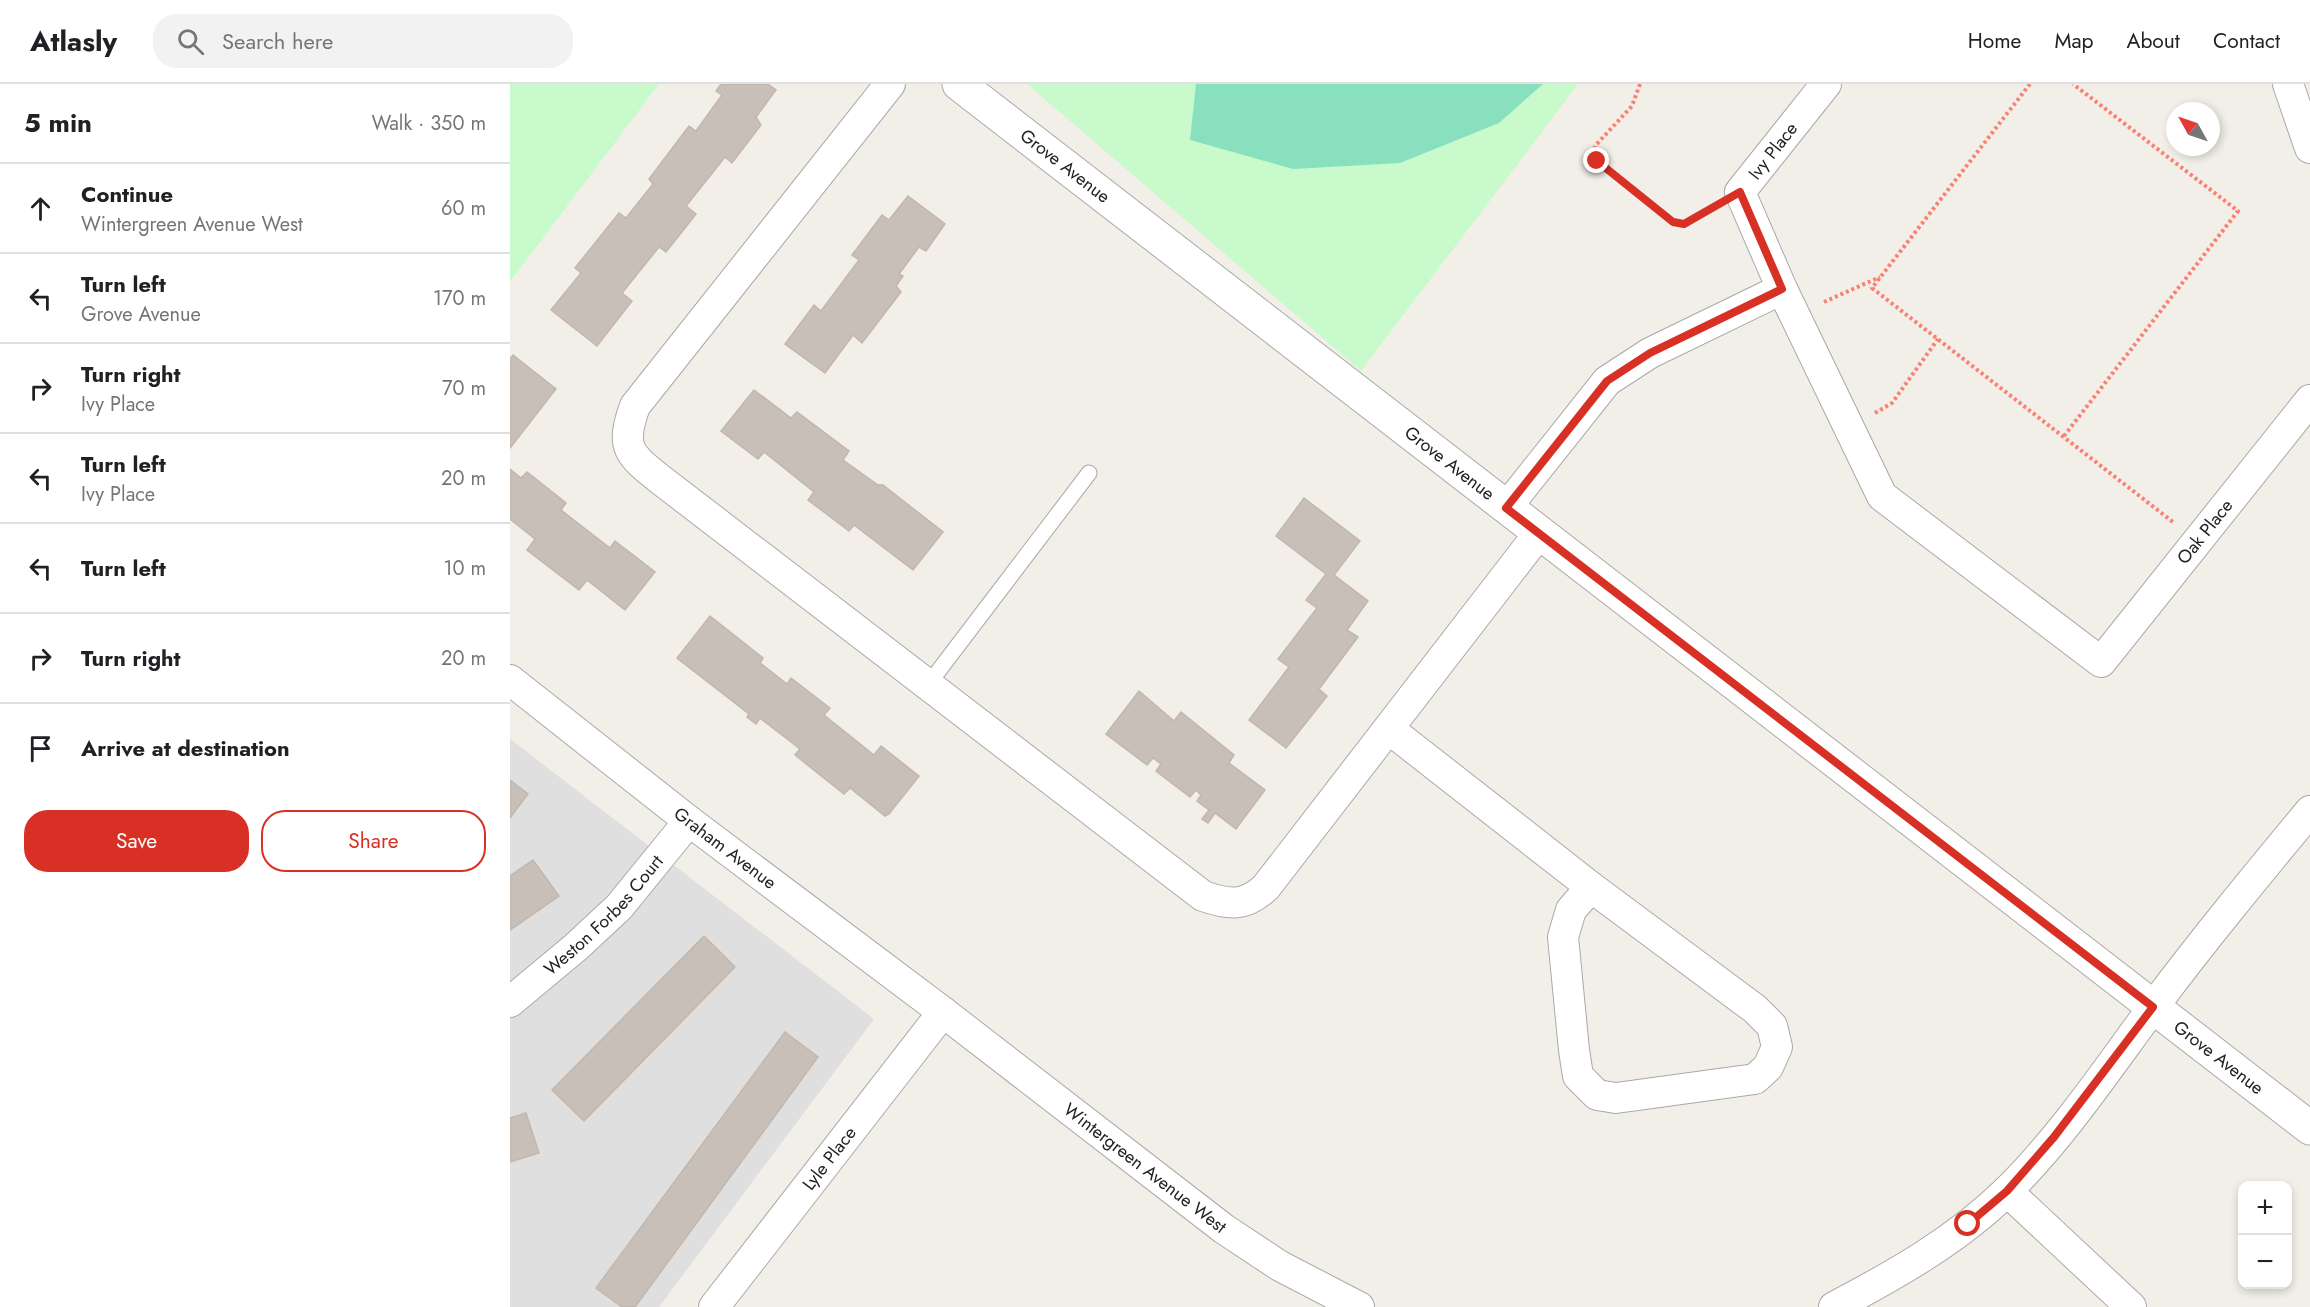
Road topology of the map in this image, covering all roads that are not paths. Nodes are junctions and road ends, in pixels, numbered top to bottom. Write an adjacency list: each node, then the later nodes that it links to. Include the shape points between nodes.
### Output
1 (890, 84): 13 (street, via 635,406 627,429 630,450 644,467)
2 (959, 84): 9 (street, Grove Avenue)
3 (1826, 84): 6 (street, Ivy Place, via 1740,192)
4 (2288, 84): 5 (street)
5 (2310, 148)
6 (1782, 289): 9 (street, via 1650,353 1607,381); 11 (street, Ivy Place, via 1882,496)
7 (2310, 400): 11 (street, Oak Place)
8 (1089, 473): 13 (lane)
9 (1506, 508): 10 (street, Grove Avenue)
10 (1540, 532): 14 (street); 19 (street, Grove Avenue)
11 (2101, 662)
12 (510, 680): 16 (street, Graham Avenue)
13 (927, 686): 14 (street, via 1203,896 1223,903 1254,899 1266,887)
14 (1389, 729): 17 (street)
15 (2310, 811): 19 (street)
16 (689, 821): 18 (street, Weston Forbes Court, via 619,907); 20 (street, Graham Avenue)
17 (1591, 887): 17 (street, via 1755,1009 1772,1026 1777,1047 1768,1067 1755,1079 1616,1098 1597,1095 1578,1076 1563,937 1570,910)
18 (510, 1002)
19 (2153, 1007): 21 (street, Grove Avenue); 22 (street, via 2054,1137)
20 (943, 1012): 23 (street, Lyle Place); 24 (street, Wintergreen Avenue West, via 1224,1229 1280,1266)
21 (2310, 1128)
22 (2007, 1191): 25 (street, via 1925,1256); 26 (street)
23 (714, 1307)
24 (1359, 1307)
25 (1833, 1307)
26 (2131, 1307)

